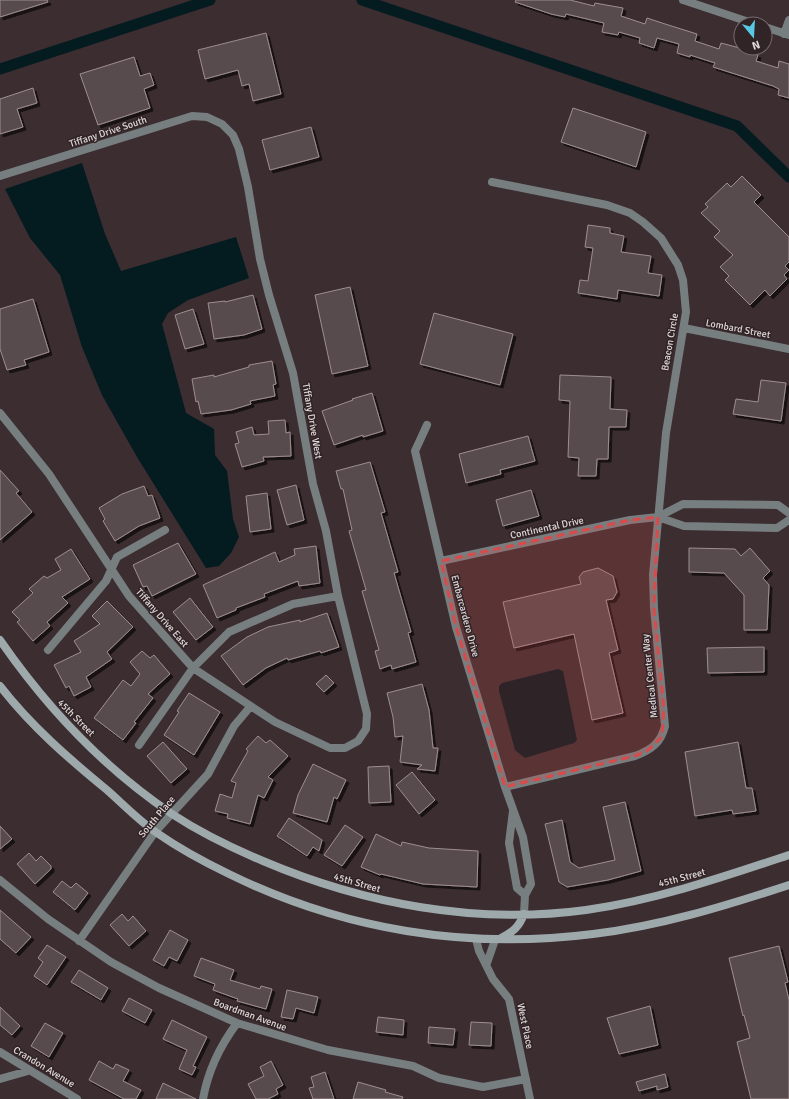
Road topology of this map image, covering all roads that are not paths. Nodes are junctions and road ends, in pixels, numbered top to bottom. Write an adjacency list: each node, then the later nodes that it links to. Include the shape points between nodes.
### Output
1 (683, 0): 2 (street)
2 (733, 17)
3 (789, 20): 5 (street)
4 (773, 31): 5 (street)
5 (787, 35)
6 (222, 124): 7 (street, Tiffany Drive South, via 207,117 192,116); 19 (street, Tiffany Drive West, via 233,135 239,149 260,259 293,373 313,484 326,531)
7 (0, 176)
8 (492, 182): 9 (street, Beacon Circle, via 607,205 630,213 643,222 661,238 678,265 686,296)
9 (684, 328): 10 (street, Lombard Street); 14 (street, Beacon Circle, via 666,433)
10 (789, 349)
11 (0, 413): 18 (street, Tiffany Drive East, via 49,474)
12 (427, 425): 17 (street, Embarcardero Drive, via 415,451)
13 (789, 513): 14 (street, Continental Drive, via 778,506 683,504)
14 (658, 517): 15 (street, Continental Drive, via 684,526 777,528); 17 (street, Continental Drive, via 630,520); 27 (street, Medical Center Way, via 653,575 665,726 662,737 647,751 635,756)
15 (789, 520)
16 (165, 530): 18 (street, via 117,557)
17 (441, 561): 27 (street, Embarcardero Drive, via 456,627)
18 (111, 567): 21 (street, via 106,581); 22 (street, Tiffany Drive East, via 129,596)
19 (338, 596): 22 (street, via 293,604 229,632); 25 (street, Tiffany Drive West, via 367,714)
20 (0, 640): 29 (main road, 45th Street, via 53,710 110,767)
21 (48, 650)
22 (193, 668): 24 (street, Tiffany Drive East, via 204,673); 26 (street)
23 (0, 686): 30 (main road, via 19,710 76,765)
24 (250, 707): 25 (street, Tiffany Drive East, via 330,748 352,746); 29 (street, South Place, via 234,726 208,774)
25 (366, 729)
26 (138, 745)
27 (505, 787): 28 (street, Embarcardero Drive)
28 (513, 810): 34 (street, Embarcardero Drive, via 523,837 529,865 531,884); 34 (street, Embarcardero Drive, via 509,842 517,888)
29 (172, 813): 30 (street, South Place); 35 (main road, 45th Street, via 224,845 295,875 373,899 453,912)
30 (155, 832): 36 (main road, via 185,852 218,869 292,902 370,926); 38 (street, South Place)
31 (789, 855): 35 (main road, 45th Street, via 722,877 620,904 559,913)
32 (0, 880): 38 (street, Boardman Avenue)
33 (789, 885): 37 (main road, via 652,924 566,937)
34 (525, 895): 35 (street, Embarcardero Drive)
35 (524, 914): 37 (main road, via 520,925 513,932)
36 (476, 939): 37 (main road); 39 (street, West Place, via 479,951)
37 (497, 940): 39 (street)
38 (79, 941): 40 (street, Boardman Avenue, via 159,988)
39 (487, 964): 44 (street, West Place, via 493,979 509,999)
40 (236, 1023): 44 (street, Boardman Avenue, via 328,1050 413,1066 440,1078 483,1087); 46 (street, via 217,1054 208,1076)
41 (0, 1052): 42 (street, Crandon Avenue)
42 (28, 1071): 43 (street); 45 (street, Crandon Avenue)
43 (0, 1079)
44 (526, 1079): 47 (street, West Place)
45 (77, 1099)
46 (203, 1099)
47 (530, 1099)

